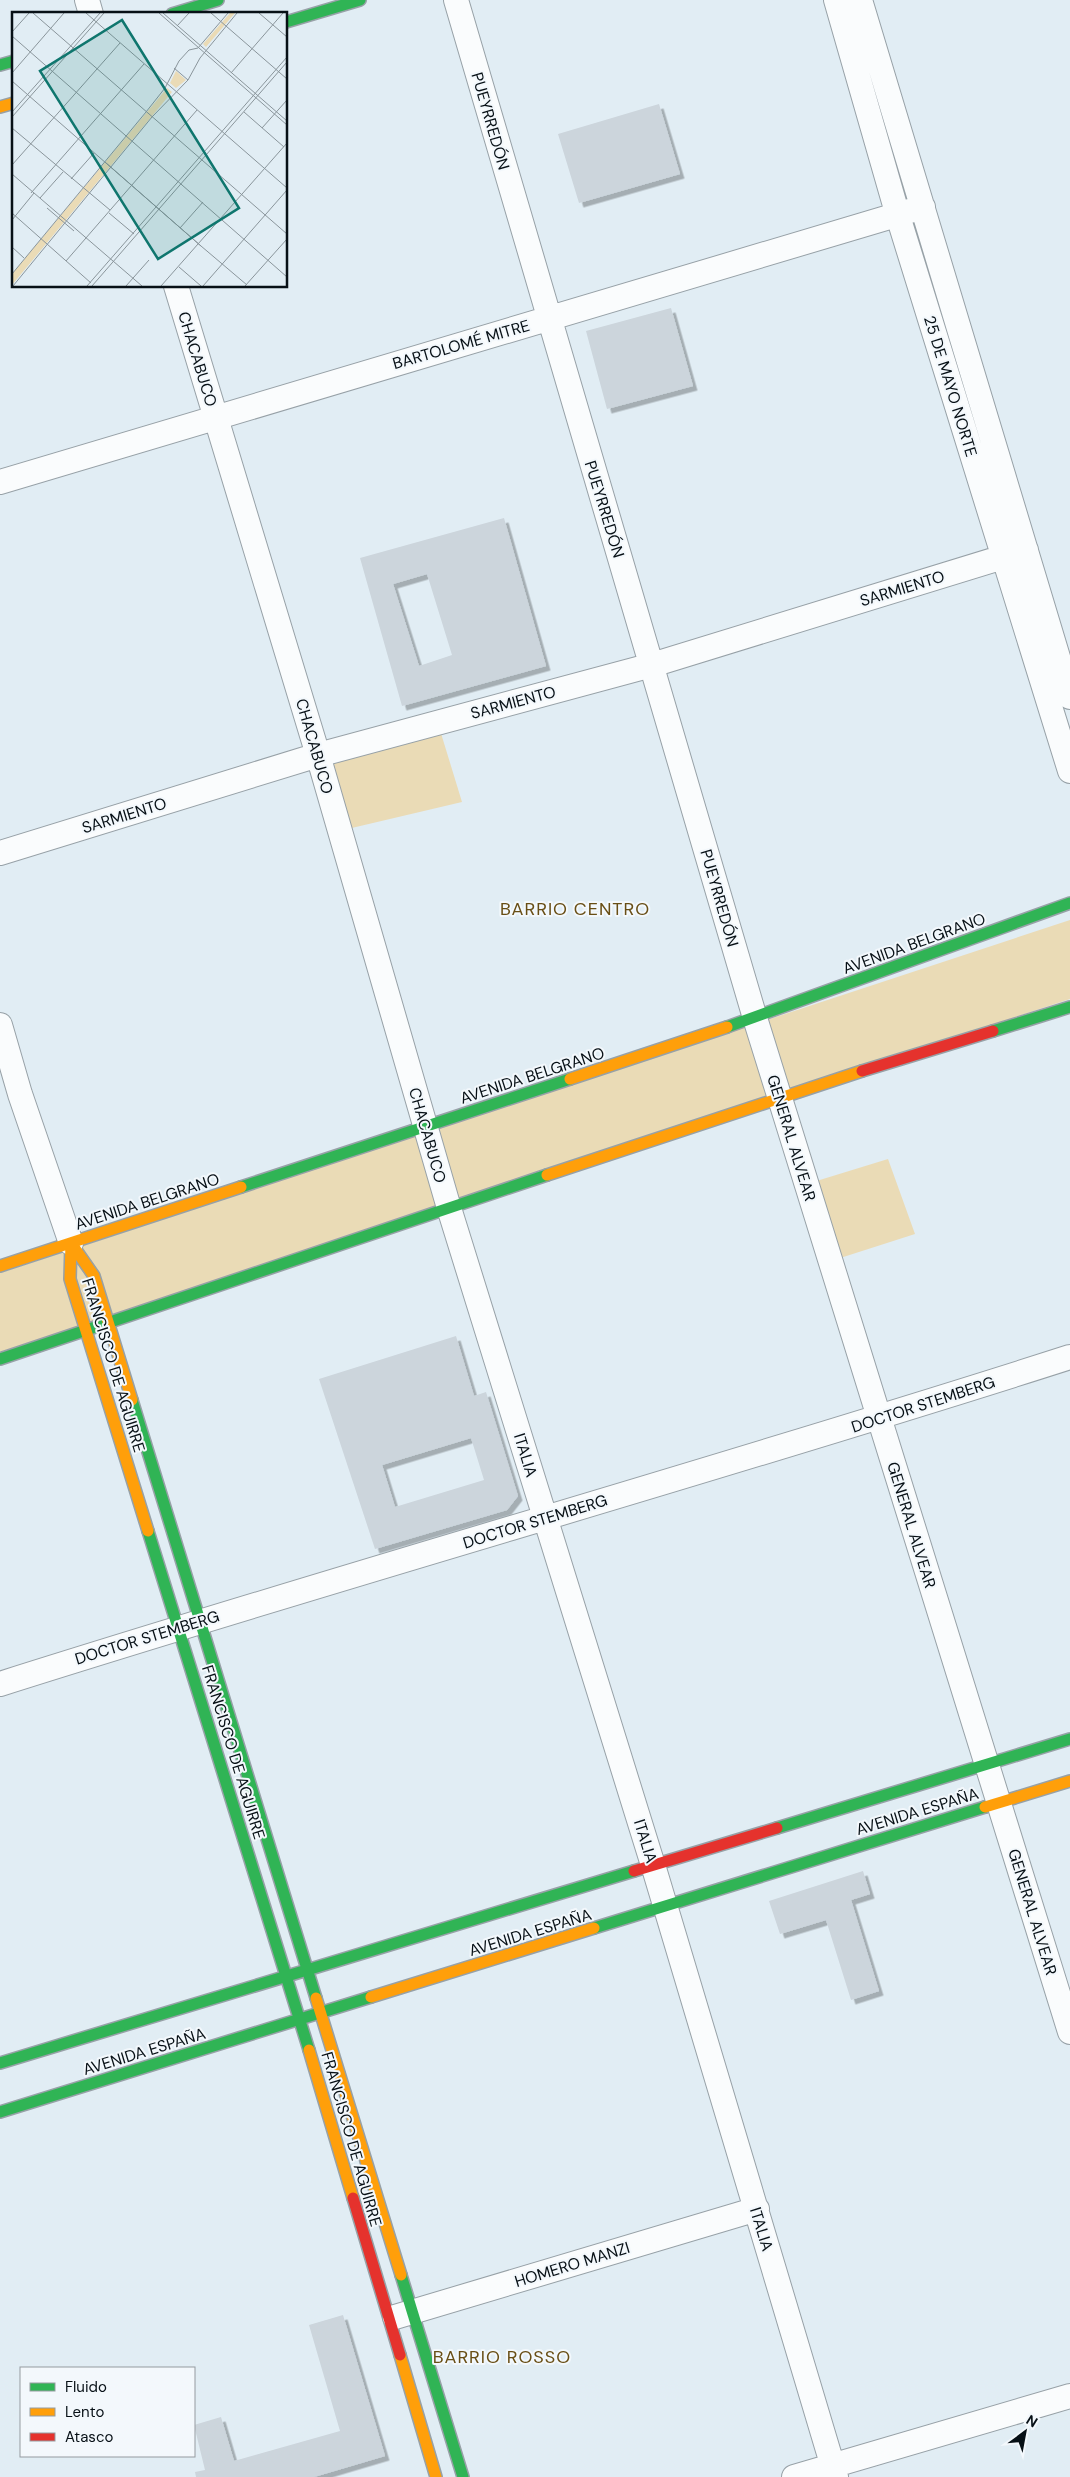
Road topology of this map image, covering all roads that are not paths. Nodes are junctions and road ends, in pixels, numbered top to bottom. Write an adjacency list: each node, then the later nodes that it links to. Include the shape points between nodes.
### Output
1 (87, 0): 7 (street)
2 (218, 0): 8 (street)
3 (360, 0): 9 (street)
4 (456, 0): 13 (street, PUEYRREDÓN)
5 (836, 0): 11 (street, 25 DE MAYO NORTE)
6 (860, 0): 10 (street, 25 DE MAYO NORTE)
7 (91, 12)
8 (179, 12)
9 (288, 21)
10 (923, 207): 11 (street, BARTOLOMÉ MITRE); 16 (street, 25 DE MAYO NORTE)
11 (898, 216): 13 (street, BARTOLOMÉ MITRE); 16 (street, 25 DE MAYO NORTE)
12 (177, 288): 14 (street, CHACABUCO)
13 (548, 319): 14 (street, BARTOLOMÉ MITRE); 17 (street, PUEYRREDÓN)
14 (216, 416): 15 (street, BARTOLOMÉ MITRE); 19 (street, CHACABUCO)
15 (0, 482)
16 (1016, 554): 17 (street, SARMIENTO); 18 (street, 25 DE MAYO NORTE); 20 (street, 25 DE MAYO NORTE)
17 (652, 665): 19 (street, SARMIENTO); 24 (street, PUEYRREDÓN)
18 (1070, 697)
19 (318, 755): 21 (street, SARMIENTO); 28 (street, CHACABUCO)
20 (1070, 771)
21 (0, 853)
22 (1070, 904): 24 (street, AVENIDA BELGRANO)
23 (1070, 1007): 26 (street)
24 (755, 1018): 26 (street, GENERAL ALVEAR); 28 (street, AVENIDA BELGRANO)
25 (0, 1025): 27 (street)
26 (779, 1096): 29 (street); 36 (street, GENERAL ALVEAR)
27 (10, 1097): 30 (street)
28 (425, 1127): 29 (street, CHACABUCO); 30 (street, AVENIDA BELGRANO)
29 (449, 1208): 32 (street); 37 (street, ITALIA)
30 (71, 1243): 31 (street, AVENIDA BELGRANO); 32 (street, FRANCISCO DE AGUIRRE, via 94,1276); 33 (street, FRANCISCO DE AGUIRRE, via 70,1279)
31 (0, 1266)
32 (108, 1322): 33 (street); 38 (street, FRANCISCO DE AGUIRRE)
33 (86, 1330): 35 (street); 38 (street, FRANCISCO DE AGUIRRE)
34 (1070, 1357): 36 (street, DOCTOR STEMBERG)
35 (0, 1359)
36 (879, 1418): 37 (street, DOCTOR STEMBERG); 41 (street, GENERAL ALVEAR)
37 (546, 1518): 38 (street, DOCTOR STEMBERG); 44 (street, ITALIA)
38 (189, 1624): 39 (street, DOCTOR STEMBERG); 46 (street, FRANCISCO DE AGUIRRE); 47 (street, FRANCISCO DE AGUIRRE)
39 (0, 1684)
40 (1070, 1739): 41 (street, AVENIDA ESPAÑA)
41 (987, 1764): 43 (street, GENERAL ALVEAR); 44 (street, AVENIDA ESPAÑA)
42 (1070, 1780): 43 (street, AVENIDA ESPAÑA)
43 (999, 1802): 45 (street, AVENIDA ESPAÑA); 50 (street, GENERAL ALVEAR)
44 (653, 1865): 45 (street, ITALIA); 46 (street, AVENIDA ESPAÑA)
45 (665, 1907): 48 (street, AVENIDA ESPAÑA); 53 (street, ITALIA)
46 (307, 1970): 47 (street, AVENIDA ESPAÑA); 48 (street, FRANCISCO DE AGUIRRE)
47 (287, 1976): 49 (street, FRANCISCO DE AGUIRRE); 51 (street, AVENIDA ESPAÑA)
48 (321, 2014): 49 (street, AVENIDA ESPAÑA); 54 (street, FRANCISCO DE AGUIRRE)
49 (300, 2020): 52 (street, AVENIDA ESPAÑA); 55 (street, FRANCISCO DE AGUIRRE)
50 (1070, 2032)
51 (0, 2063)
52 (0, 2112)
53 (756, 2209): 54 (street, HOMERO MANZI); 57 (street, ITALIA)
54 (412, 2312): 55 (street, HOMERO MANZI); 59 (street, FRANCISCO DE AGUIRRE)
55 (388, 2319): 58 (street, FRANCISCO DE AGUIRRE)
56 (1070, 2396): 57 (street)
57 (834, 2471): 60 (street)
58 (436, 2477)
59 (463, 2477)
60 (794, 2477)

